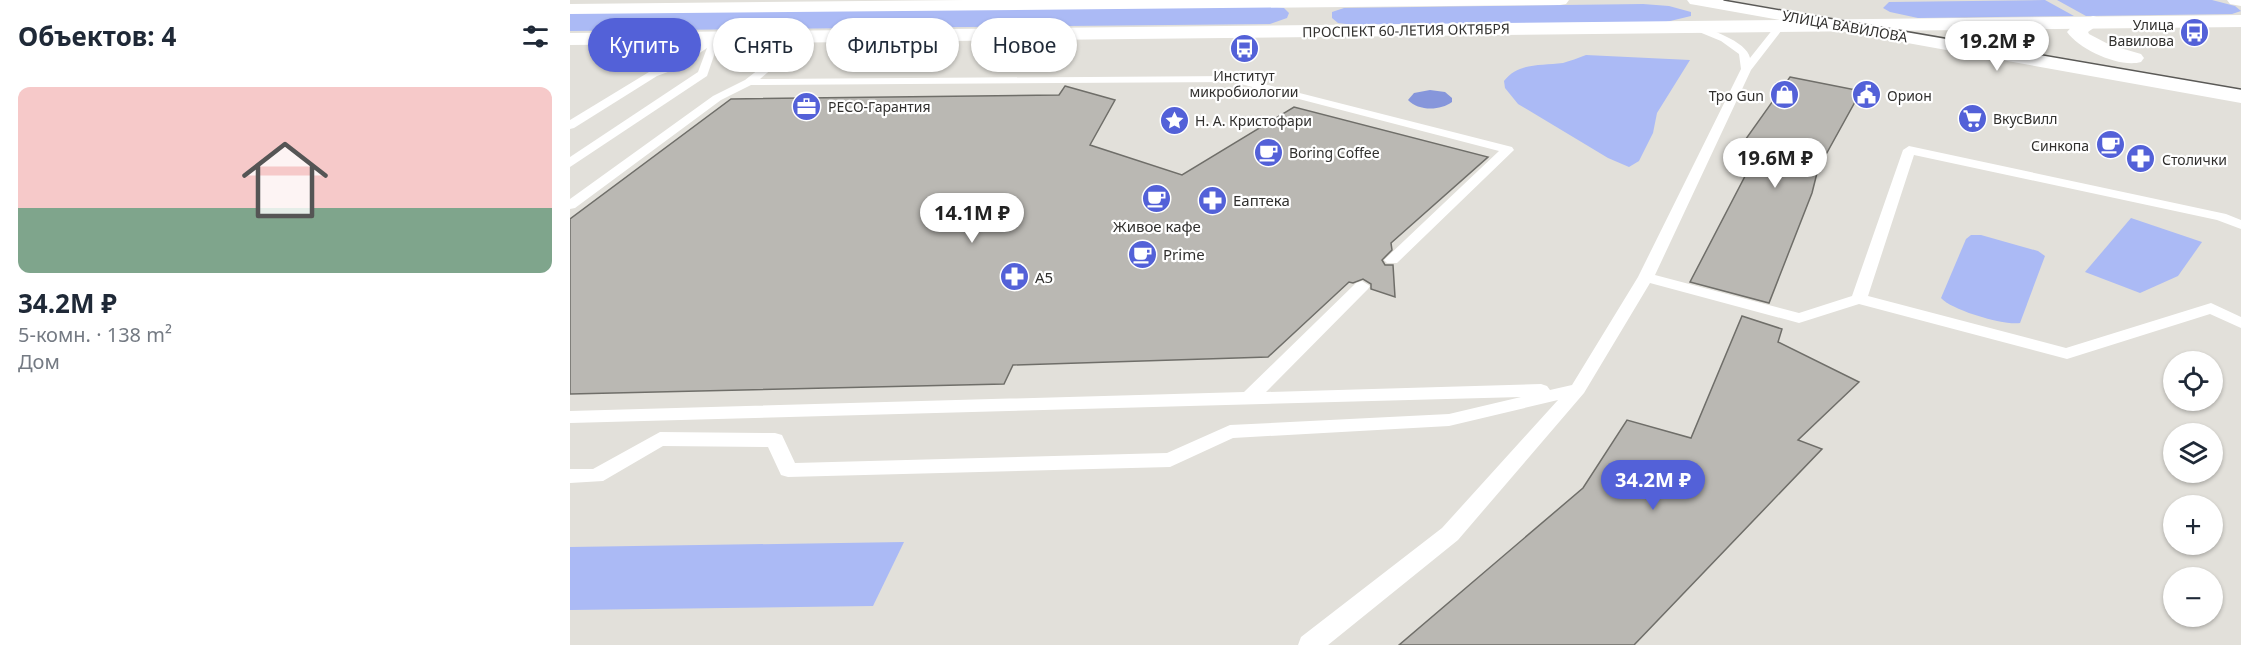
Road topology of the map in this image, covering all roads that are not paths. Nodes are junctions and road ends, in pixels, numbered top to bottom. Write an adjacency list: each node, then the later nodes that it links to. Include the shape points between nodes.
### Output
1 (1543, 0): 2 (main road, ПРОСПЕКТ 60-ЛЕТИЯ ОКТЯБРЯ); 7 (main road, ПРОСПЕКТ 60-ЛЕТИЯ ОКТЯБРЯ)
2 (1560, 0)
3 (1696, 0): 11 (main road, УЛИЦА ВАВИЛОВА)
4 (1786, 0): 10 (main road, УЛИЦА ВАВИЛОВА)
5 (2236, 0): 6 (main road)
6 (2241, 2)
7 (570, 9)
8 (2241, 21): 9 (main road, ПРОСПЕКТ 60-ЛЕТИЯ ОКТЯБРЯ)
9 (2093, 22): 10 (main road, ПРОСПЕКТ 60-ЛЕТИЯ ОКТЯБРЯ); 19 (main road, via 2077,32 2082,39)
10 (1929, 24): 11 (main road, ПРОСПЕКТ 60-ЛЕТИЯ ОКТЯБРЯ); 19 (main road, УЛИЦА ВАВИЛОВА)
11 (1840, 25): 12 (main road, ПРОСПЕКТ 60-ЛЕТИЯ ОКТЯБРЯ); 24 (main road, УЛИЦА ВАВИЛОВА)
12 (1780, 26): 13 (main road, ПРОСПЕКТ 60-ЛЕТИЯ ОКТЯБРЯ); 20 (lane)
13 (1692, 27): 14 (main road, ПРОСПЕКТ 60-ЛЕТИЯ ОКТЯБРЯ); 20 (lane, via 1724,39 1744,53)
14 (814, 37)
15 (713, 38): 16 (main road, ПРОСПЕКТ 60-ЛЕТИЯ ОКТЯБРЯ)
16 (570, 39)
17 (713, 39): 25 (lane)
18 (713, 44): 26 (lane, via 703,75)
19 (2134, 58): 22 (main road, УЛИЦА ВАВИЛОВА)
20 (1746, 69): 30 (lane)
21 (761, 72): 23 (lane)
22 (2241, 76)
23 (749, 82): 27 (lane, via 717,98); 29 (lane, via 1233,79 1508,150)
24 (2241, 96)
25 (570, 124)
26 (570, 163)
27 (570, 206)
28 (2241, 225): 32 (lane, via 2221,217 1909,150)
29 (1392, 260)
30 (1646, 277): 32 (lane, via 1799,318); 34 (lane)
31 (1362, 286): 35 (lane)
32 (1859, 299): 33 (lane, via 2067,354 2211,308)
33 (2241, 323)
34 (1578, 389): 35 (lane); 37 (lane, via 1449,420 1230,432 1170,460 788,470 775,440 660,439 596,476); 38 (lane, via 1450,534)
35 (1249, 398): 36 (lane)
36 (570, 417)
37 (570, 476)
38 (1310, 645)

